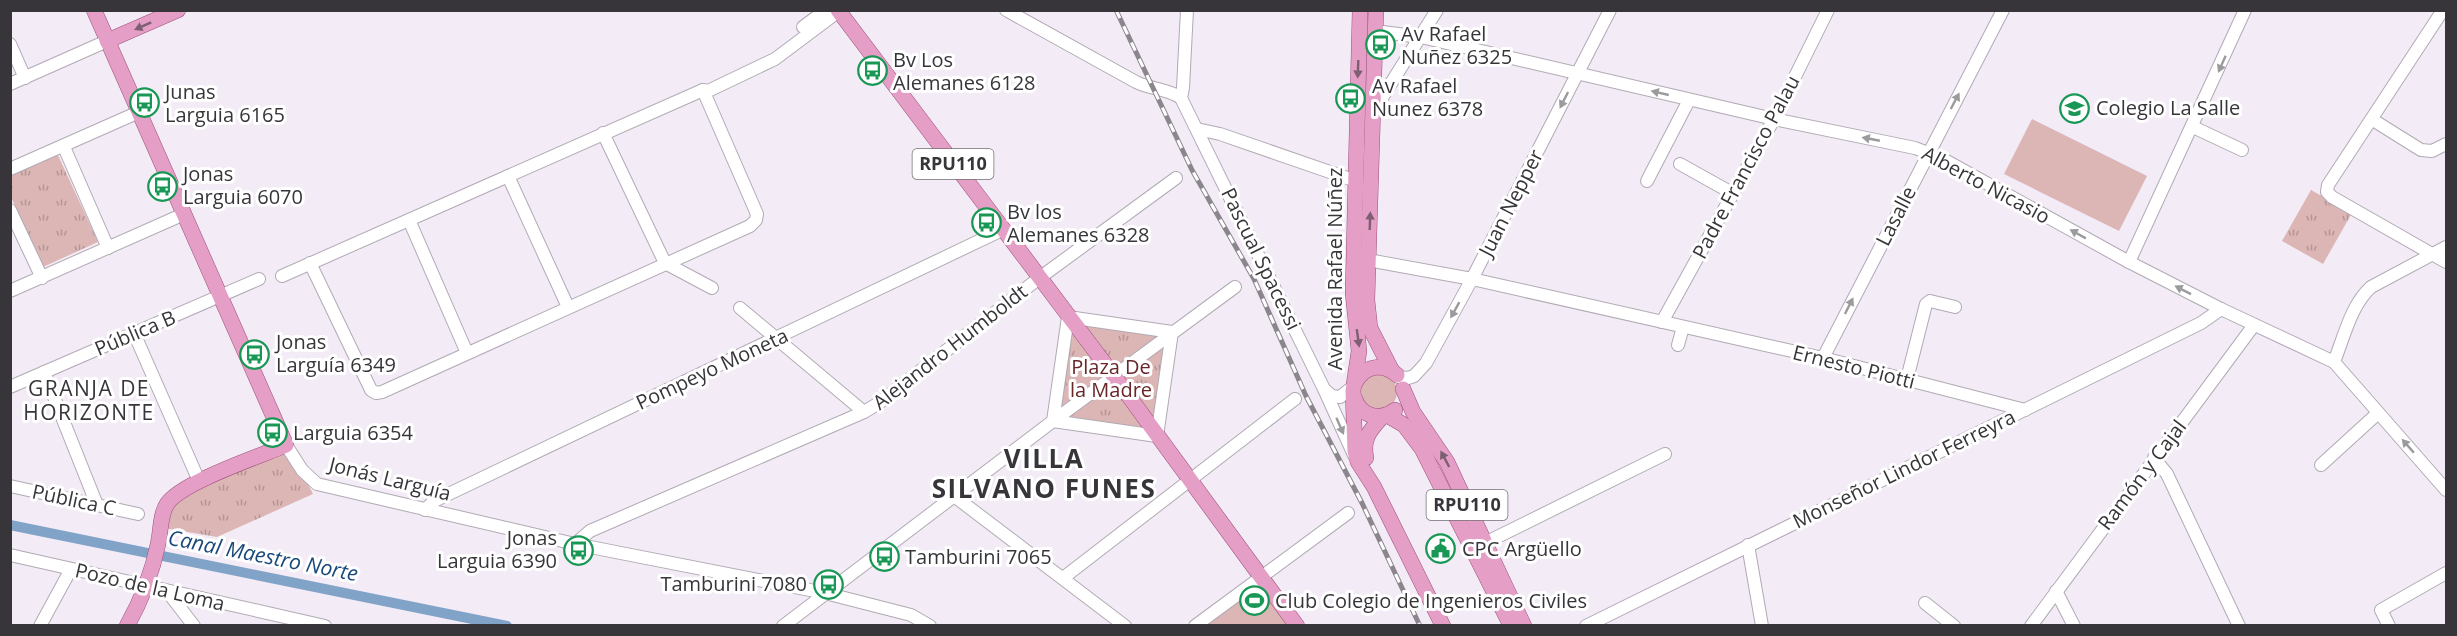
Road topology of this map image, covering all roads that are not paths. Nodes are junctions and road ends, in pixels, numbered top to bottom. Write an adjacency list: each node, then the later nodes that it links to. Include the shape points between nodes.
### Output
1 (94, 10): 17 (main road, Jonás Larguía)
2 (178, 10): 17 (main road, one-way to 17)
3 (826, 10): 23 (street, via 768,54 704,84)
4 (1006, 10): 24 (street, via 1136,82)
5 (1187, 10): 24 (street)
6 (1360, 10): 41 (main road, Avenida Rafael Núñez, one-way to 41)
7 (1374, 10): 15 (main road, Avenida Rafael Núñez); 19 (main road, via 1371,39)
8 (1437, 10): 16 (street)
9 (1610, 10): 20 (street, Juan Nepper)
10 (1828, 10): 28 (street, Padre Francisco Palau)
11 (2245, 10): 30 (street, one-way to 30)
12 (2443, 10): 29 (street)
13 (838, 11): 23 (street, via 775,59 708,92); 47 (main road, RPU110)
14 (1999, 12): 36 (street, Lasalle, one-way to 14)
15 (1375, 31): 16 (street, Alberto Nicasio); 19 (main road, Avenida Rafael Núñez)
16 (1421, 37): 20 (street, Alberto Nicasio); 27 (street)
17 (107, 41): 21 (street); 26 (main road, Jonás Larguía)
18 (10, 44): 21 (street)
19 (1375, 52): 27 (main road, Avenida Rafael Núñez)
20 (1577, 73): 25 (street, Alberto Nicasio, one-way to 20); 60 (street, Juan Nepper, one-way to 60)
21 (25, 78): 22 (street)
22 (10, 84)
23 (703, 90): 32 (street); 55 (street, via 757,214 756,220)
24 (1181, 98): 31 (street, Pascual Spacessi)
25 (1689, 100): 28 (street, Alberto Nicasio); 42 (street)
26 (139, 112): 34 (street); 45 (main road, Jonás Larguía)
27 (1373, 112): 51 (main road, Avenida Rafael Núñez, one-way to 27)
28 (1774, 119): 36 (street, Alberto Nicasio, one-way to 28); 43 (street, Padre Francisco Palau)
29 (2373, 120): 33 (street, via 2424,151); 50 (street, via 2327,192)
30 (2193, 127): 35 (street); 52 (street)
31 (1197, 129): 41 (street); 85 (street, Pascual Spacessi)
32 (603, 133): 39 (street); 55 (street)
33 (2446, 144)
34 (64, 147): 38 (street); 49 (street)
35 (2242, 150)
36 (1928, 153): 52 (street, Alberto Nicasio, one-way to 36); 78 (street, Lasalle, one-way to 36)
37 (1680, 164): 43 (street)
38 (10, 169)
39 (508, 176): 46 (street); 65 (street)
40 (1176, 178): 59 (street, Alejandro Humboldt)
41 (1356, 181): 86 (main road, Avenida Rafael Núñez, one-way to 86, via 1353,302 1359,351)
42 (1647, 181)
43 (1732, 193): 70 (street, Padre Francisco Palau)
44 (10, 210): 57 (street)
45 (184, 214): 49 (street); 64 (main road, Jonás Larguía)
46 (408, 220): 54 (street); 77 (street)
47 (1002, 230): 59 (main road, RPU110); 75 (street, Pompeyo Moneta)
48 (2446, 247): 50 (street)
49 (108, 248): 57 (street)
50 (2433, 254): 53 (street); 79 (street, via 2364,294)
51 (1368, 260): 60 (street); 82 (main road, Avenida Rafael Núñez, via 1369,322)
52 (2129, 262): 68 (street, Alberto Nicasio, one-way to 52)
53 (2446, 262)
54 (310, 263): 56 (street); 77 (street, via 370,390 382,392)
55 (665, 263): 62 (street); 65 (street)
56 (282, 276)
57 (42, 278): 63 (street)
58 (259, 279): 64 (street, Pública B)
59 (1038, 279): 69 (main road, RPU110); 89 (street, Alejandro Humboldt)
60 (1472, 279): 70 (street); 82 (street, Juan Nepper, one-way to 82, via 1420,372)
61 (1235, 286): 73 (street)
62 (712, 288)
63 (10, 291)
64 (220, 296): 74 (street, Pública B); 94 (main road, Jonás Larguía)
65 (568, 307): 77 (street)
66 (1955, 307): 83 (street, via 1930,301 1926,304)
67 (740, 308): 75 (street)
68 (2221, 309): 71 (street, Alberto Nicasio); 88 (street, Monseñor Lindor Ferreyra, via 2201,323)
69 (1068, 317): 73 (street); 81 (main road, RPU110); 92 (street)
70 (1662, 322): 72 (street, Ernesto Piotti)
71 (2254, 325): 79 (street, Alberto Nicasio); 96 (street, Ramón y Cajal)
72 (1683, 327): 76 (street); 78 (street, Ernesto Piotti)
73 (1172, 332): 81 (street); 93 (street)
74 (134, 333): 80 (street, Pública B); 100 (street)
75 (776, 339): 89 (street); 106 (street, Pompeyo Moneta, via 434,501)
76 (1678, 345)
77 (466, 353)
78 (1823, 358): 83 (street, Ernesto Piotti)
79 (2334, 362): 90 (street, Alberto Nicasio)
80 (44, 372): 84 (street, Pública B); 105 (street)
81 (1114, 376): 92 (street); 93 (main road, RPU110)
82 (1398, 379): 86 (main road, Avenida Rafael Núñez, via 1379,367 1370,368 1362,372); 91 (main road, Avenida Rafael Núñez, via 1399,406); 109 (main road, RPU110, one-way to 82, via 1447,462 1413,412)
83 (1907, 380): 88 (street, Ernesto Piotti)
84 (10, 387)
85 (1324, 389): 86 (street, via 1337,397); 97 (street, Pascual Spacessi, one-way to 97)
86 (1354, 389): 91 (main road, Avenida Rafael Núñez / RPU110, via 1358,406 1366,414); 97 (main road, Avenida Rafael Núñez)
87 (1295, 399): 99 (street)
88 (2025, 410): 111 (street, Monseñor Lindor Ferreyra)
89 (864, 412): 110 (street, Alejandro Humboldt, via 590,531)
90 (2378, 412): 98 (street); 103 (street, Alberto Nicasio, one-way to 90)
91 (1384, 416): 102 (main road, Avenida Rafael Núñez, via 1367,435 1364,446); 132 (main road, RPU110, via 1404,425 1422,449)
92 (1053, 421): 93 (street); 104 (street)
93 (1157, 436): 99 (main road, RPU110)
94 (286, 445): 100 (main road); 106 (street, Jonás Larguía, via 302,470 317,483)
95 (1665, 454): 109 (street)
96 (2154, 459): 119 (street, Ramón y Cajal); 139 (street, via 2167,474)
97 (1358, 462): 102 (main road, Avenida Rafael Núñez)
98 (2321, 465)
99 (1189, 480): 115 (main road, RPU110); 116 (street)
100 (199, 481): 117 (main road, via 177,493 166,506)
101 (10, 486): 105 (street, Pública C)
102 (1374, 487): 131 (main road, Avenida Rafael Núñez)
103 (2446, 490)
104 (954, 496): 116 (street); 120 (street)
105 (97, 505): 108 (street, Pública C)
106 (425, 510): 110 (street, Jonás Larguía)
107 (1348, 513): 115 (street)
108 (138, 514)
109 (1485, 543): 133 (main road, RPU110)
110 (575, 544): 120 (street, Jonás Larguía)
111 (1748, 545): 134 (street, Monseñor Lindor Ferreyra); 135 (street)
112 (10, 555): 113 (street, Pozo de la Loma)
113 (71, 569): 117 (street, Pozo de la Loma); 122 (street)
114 (2446, 573): 140 (street, via 2381,610)
115 (1260, 576): 129 (street); 130 (main road, RPU110)
116 (1063, 578): 128 (street)
117 (147, 586): 118 (street, Pozo de la Loma); 123 (main road)
118 (167, 591): 124 (street); 125 (street, Pozo de la Loma)
119 (2056, 591): 137 (street, Ramón y Cajal); 138 (street)
120 (825, 593): 126 (street); 127 (street, Jonás Larguía, via 911,615)
121 (1925, 603): 136 (street)
122 (40, 626)
123 (128, 626)
124 (194, 626)
125 (325, 626)
126 (783, 626)
127 (930, 626)
128 (1125, 626)
129 (1195, 626)
130 (1297, 626)
131 (1443, 626)
132 (1510, 626)
133 (1524, 626)
134 (1586, 626)
135 (1762, 626)
136 (1954, 626)
137 (2031, 626)
138 (2074, 626)
139 (2239, 626)
140 (2389, 626)

